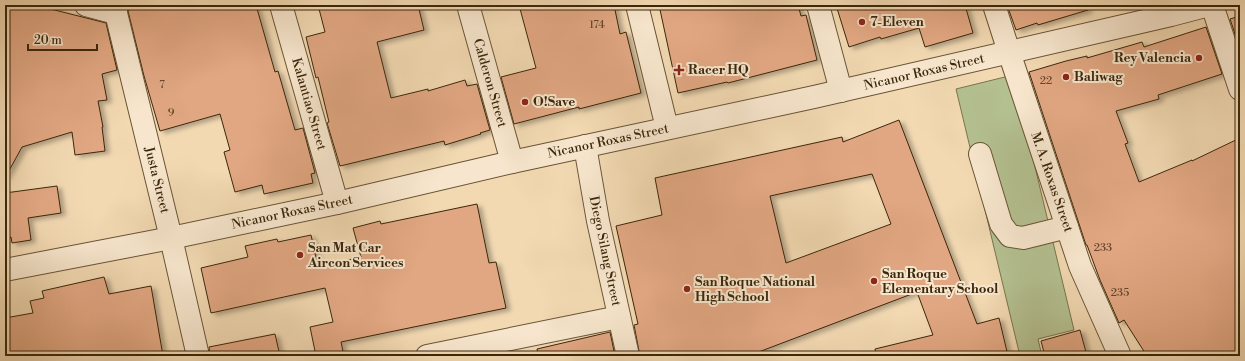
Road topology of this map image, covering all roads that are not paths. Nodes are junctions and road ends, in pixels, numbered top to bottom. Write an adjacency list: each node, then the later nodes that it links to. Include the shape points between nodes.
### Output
1 (86, 5): 9 (street)
2 (281, 5): 17 (street, Kalantiao Street)
3 (468, 5): 16 (street, Calderon Street)
4 (637, 5): 13 (street)
5 (818, 5): 12 (street)
6 (994, 5): 10 (street, M. A. Roxas Street)
7 (1209, 5): 10 (street, Nicanor Roxas Street)
8 (1212, 5): 11 (street)
9 (116, 9): 19 (street, Justa Street)
10 (1009, 52): 12 (street, Nicanor Roxas Street); 18 (street, M. A. Roxas Street)
11 (1240, 89)
12 (841, 91): 13 (street, Nicanor Roxas Street)
13 (667, 128): 14 (street, Nicanor Roxas Street)
14 (585, 146): 16 (street, Nicanor Roxas Street); 21 (street, Diego Silang Street)
15 (980, 154): 18 (street, via 1001,224 1010,236 1023,238)
16 (512, 162): 17 (street, Nicanor Roxas Street)
17 (337, 203): 19 (street, Nicanor Roxas Street)
18 (1067, 227): 25 (street, M. A. Roxas Street, via 1080,266)
19 (171, 238): 20 (street, Nicanor Roxas Street); 22 (street, Justa Street)
20 (5, 270)
21 (619, 317): 23 (street); 24 (street, Diego Silang Street)
22 (198, 356)
23 (427, 356)
24 (628, 356)
25 (1120, 356)

